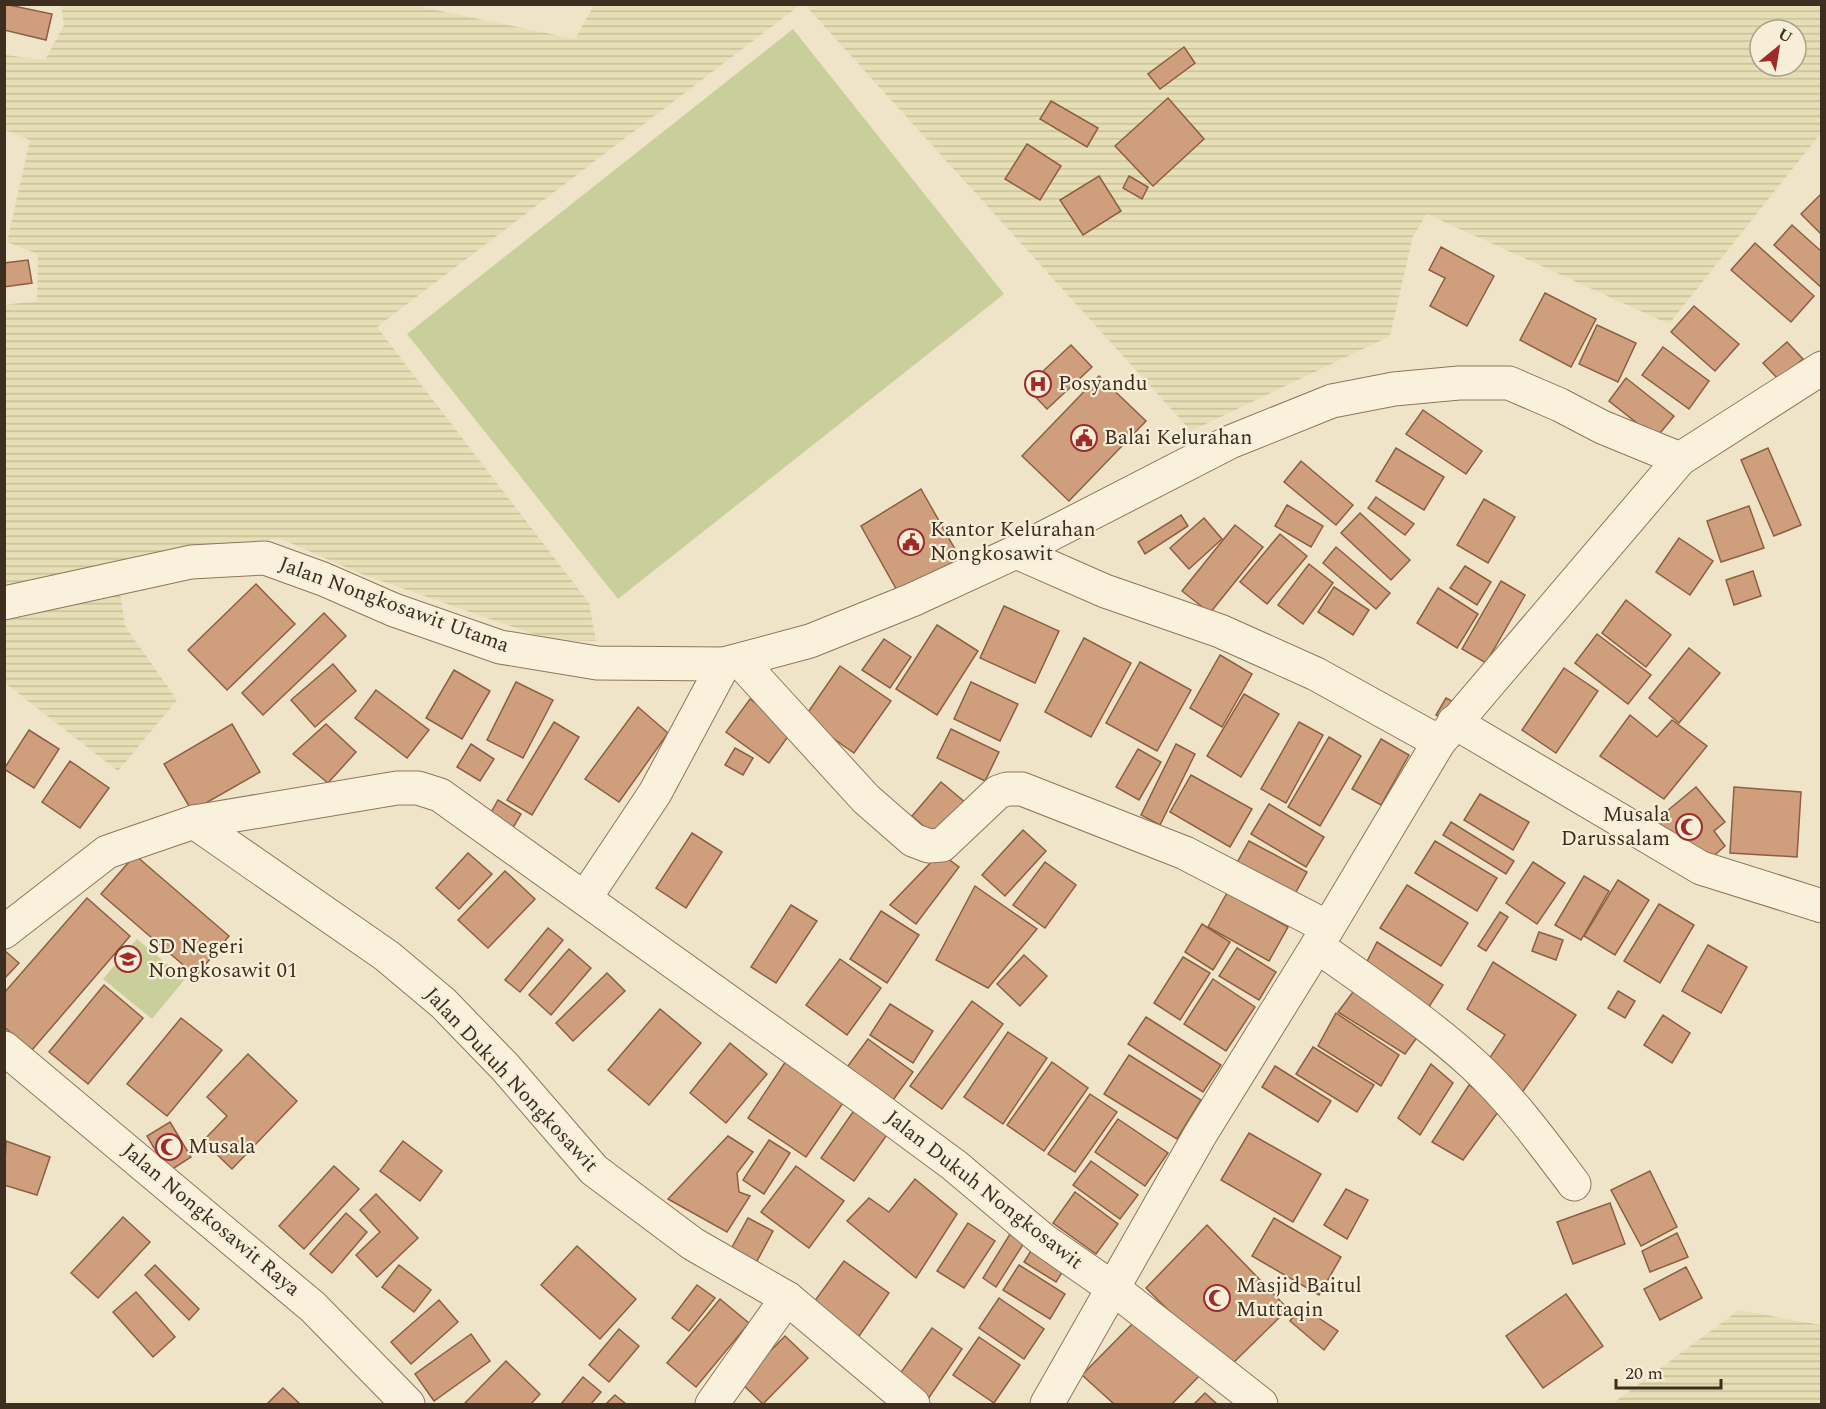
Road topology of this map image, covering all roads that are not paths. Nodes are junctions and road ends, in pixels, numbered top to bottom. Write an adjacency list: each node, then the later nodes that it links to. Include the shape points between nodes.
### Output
1 (1821, 368): 2 (street)
2 (1680, 459): 3 (street, Jalan Nongkosawit Utama, via 1509,383 1394,388 1332,401 1230,442); 6 (street)
3 (1016, 552): 5 (street, Jalan Nongkosawit Utama, via 810,641); 6 (street, via 1105,591 1220,631)
4 (4, 603): 5 (street, Jalan Nongkosawit Utama, via 191,562 266,558 394,610 500,646 597,663)
5 (732, 662): 8 (street, via 655,793); 11 (street, via 866,799 913,840 929,846 942,844 998,792 1022,789 1185,853)
6 (1446, 732): 9 (street, via 1701,868); 11 (street)
7 (194, 822): 8 (street, Jalan Dukuh Nongkosawit, via 397,788 418,788 440,795); 10 (street, Jalan Dukuh Nongkosawit, via 107,852); 15 (street, Jalan Dukuh Nongkosawit, via 387,956 442,1003 505,1067 594,1170 693,1244)
8 (585, 898): 14 (street, Jalan Dukuh Nongkosawit, via 866,1100 954,1165 1042,1239)
9 (1821, 906)
10 (4, 932)
11 (1322, 936): 13 (street, via 1475,1066 1534,1130); 14 (street, via 1200,1135)
12 (4, 1048): 16 (street, Jalan Nongkosawit Raya, via 313,1307)
13 (1574, 1184)
14 (1114, 1288): 19 (street); 20 (street, Jalan Dukuh Nongkosawit)
15 (787, 1298): 17 (street); 18 (street, Jalan Dukuh Nongkosawit)
16 (408, 1404)
17 (712, 1404)
18 (913, 1404)
19 (1047, 1404)
20 (1261, 1404)

